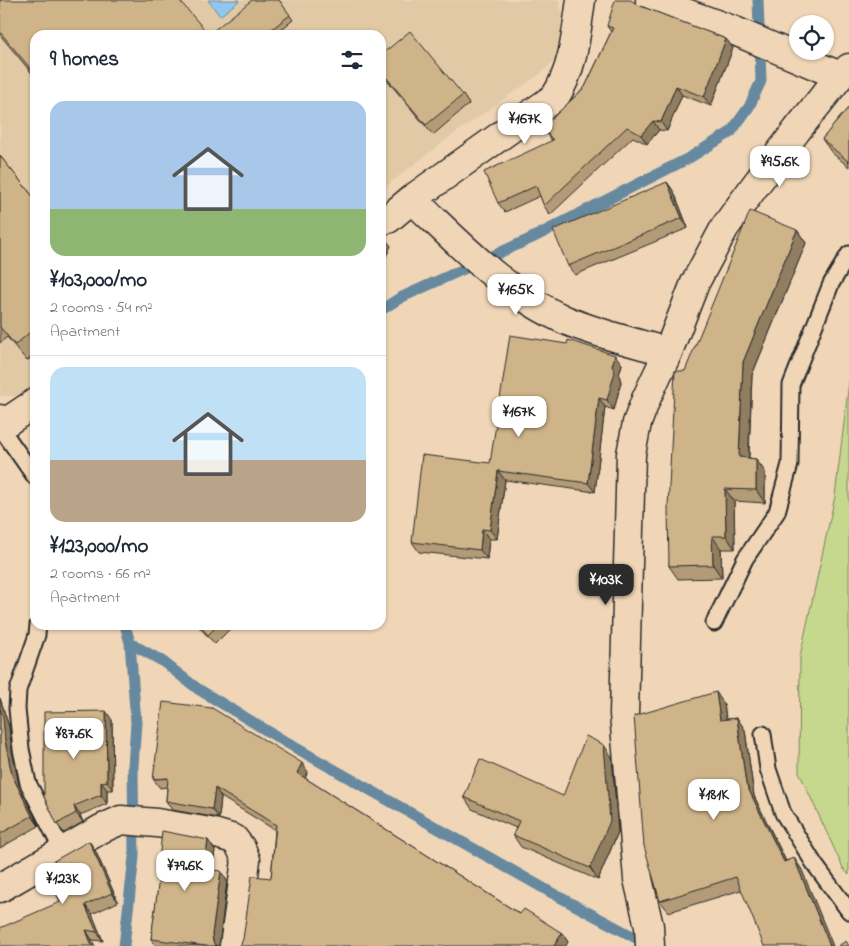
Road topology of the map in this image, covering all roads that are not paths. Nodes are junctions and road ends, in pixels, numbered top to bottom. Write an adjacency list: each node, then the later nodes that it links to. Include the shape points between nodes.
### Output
1 (581, 0): 4 (street, via 572,61 564,84 555,96)
2 (650, 0): 3 (street)
3 (845, 72): 7 (street, via 725,228 695,283)
4 (412, 199): 5 (street); 7 (street, via 498,279 531,301 589,329)
5 (386, 219)
6 (849, 254): 12 (lane, via 831,284 791,385 790,464 777,512 745,559)
7 (668, 352): 19 (street, via 637,423 631,454 625,644 624,714 630,794 638,879 649,926)
8 (30, 407): 9 (street, via 8,421)
9 (0, 419)
10 (0, 427): 11 (lane)
11 (30, 470)
12 (714, 624)
13 (38, 630): 15 (lane, via 18,690 21,749 28,783)
14 (762, 734): 17 (lane, via 768,769 783,814)
15 (63, 852): 16 (street); 18 (street, via 121,820 157,823 234,839 246,860)
16 (0, 888)
17 (849, 911)
18 (234, 946)
19 (650, 946)

